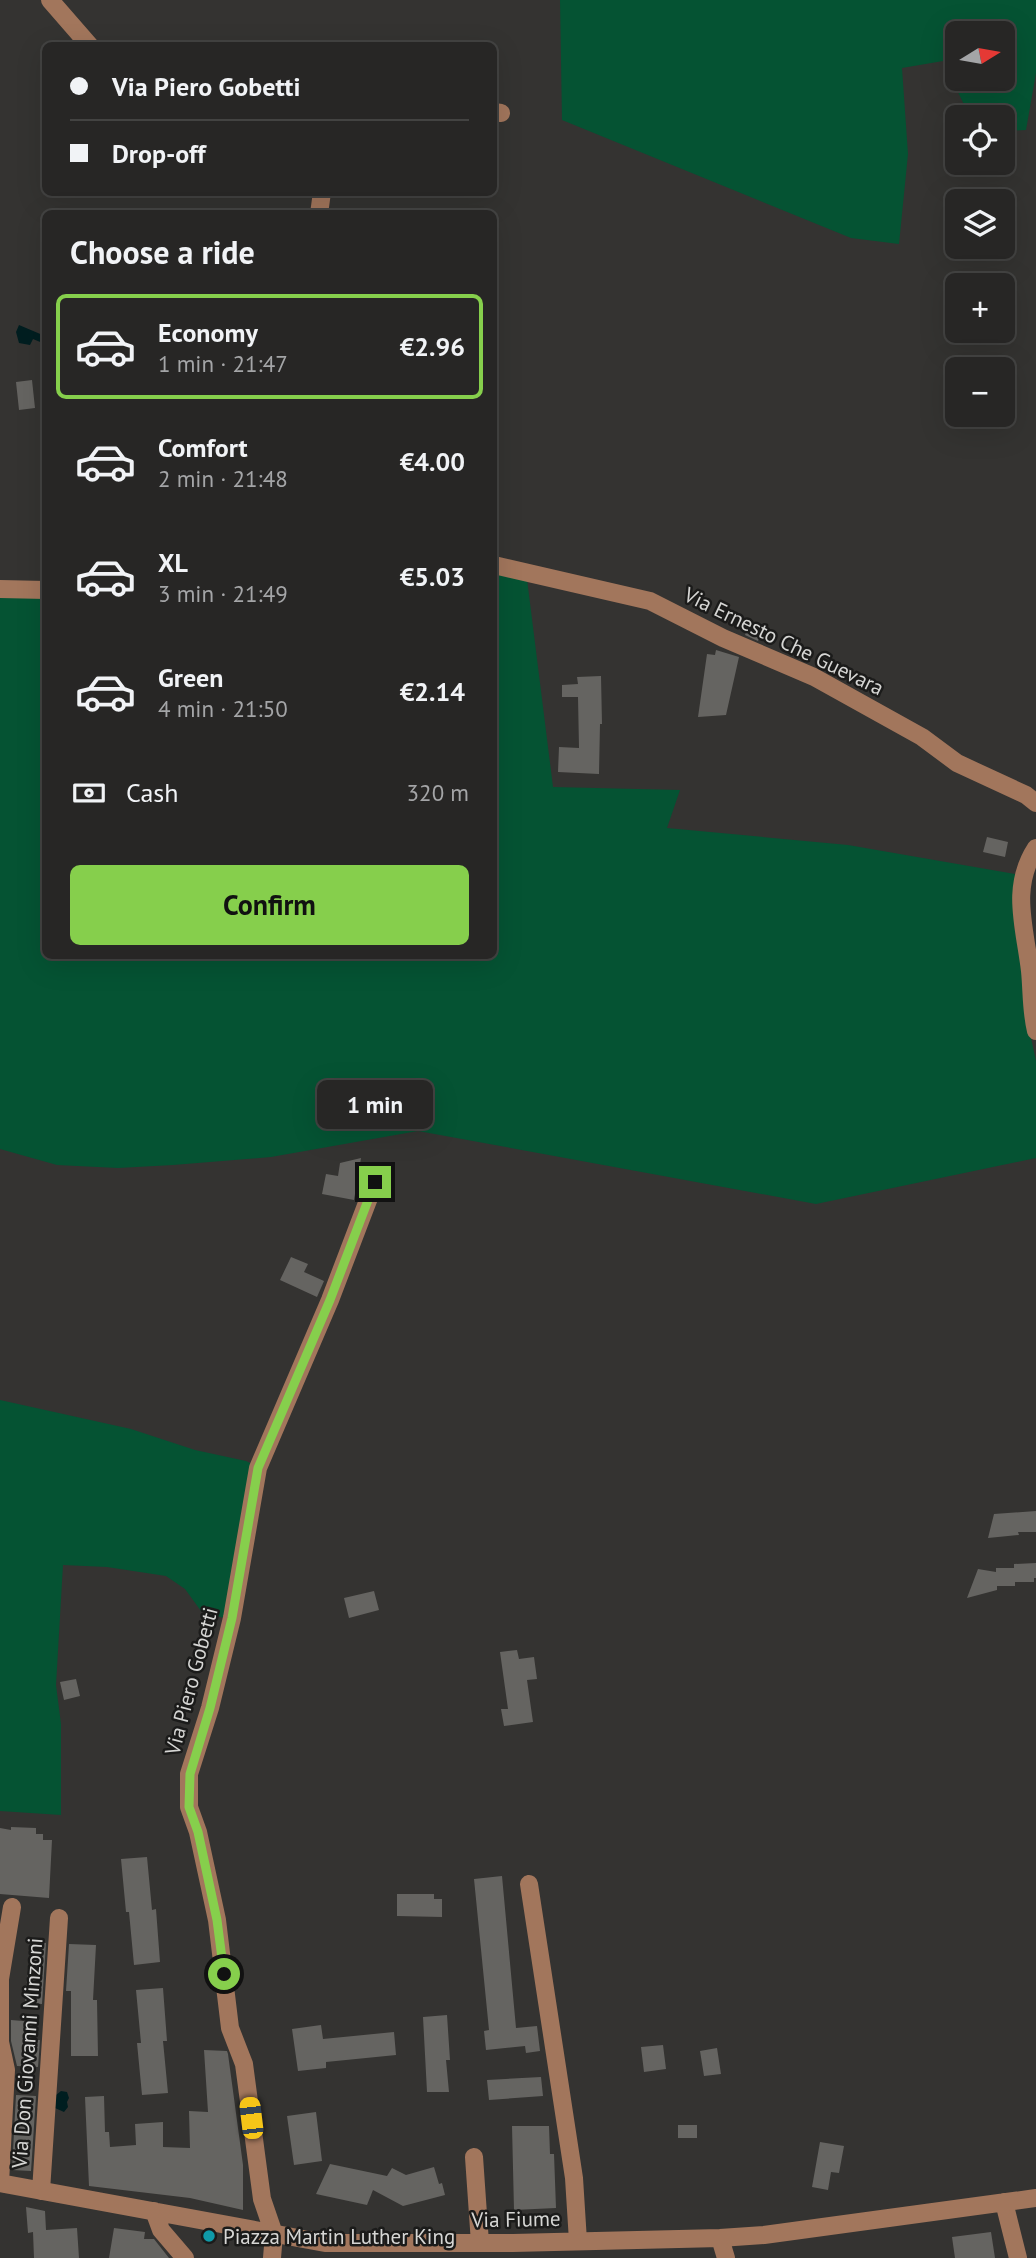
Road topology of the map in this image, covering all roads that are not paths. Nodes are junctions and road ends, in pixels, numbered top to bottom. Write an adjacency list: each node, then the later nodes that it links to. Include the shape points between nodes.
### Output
1 (50, 0): 2 (street)
2 (86, 42)
3 (497, 566): 6 (street, Via Ernesto Che Guevara, via 650,601 814,677 922,737 957,763)
4 (0, 589): 5 (street)
5 (42, 590)
6 (1036, 803)
7 (1036, 848): 8 (street, via 1023,873 1022,918)
8 (1036, 1031)
9 (375, 1182): 19 (street, Via Piero Gobetti, via 258,1468 232,1618 190,1774 189,1807 217,1920 230,2028 244,2064 262,2199)
10 (529, 1884): 21 (street, via 574,2178)
11 (12, 1907): 14 (street, via 0,1979 0,2042 6,2070)
12 (58, 1918): 15 (street, Via Don Giovanni Minzoni)
13 (474, 2157): 22 (street)
14 (0, 2183): 15 (street, Via Fiume)
15 (41, 2191): 18 (street, Via Fiume)
16 (1036, 2198): 17 (street, Via Fiume)
17 (1004, 2202): 20 (street, Via Fiume); 28 (street)
18 (154, 2211): 19 (street, Via Fiume); 25 (street, via 161,2230)
19 (274, 2234): 24 (street, Via Fiume); 26 (street)
20 (720, 2238): 21 (street, Via Fiume); 27 (street)
21 (579, 2241): 23 (street, Via Fiume)
22 (480, 2243): 23 (street, Via Fiume); 24 (street, Via Fiume)
23 (513, 2250)
24 (421, 2251)
25 (185, 2258)
26 (272, 2258)
27 (726, 2258)
28 (1018, 2258)

